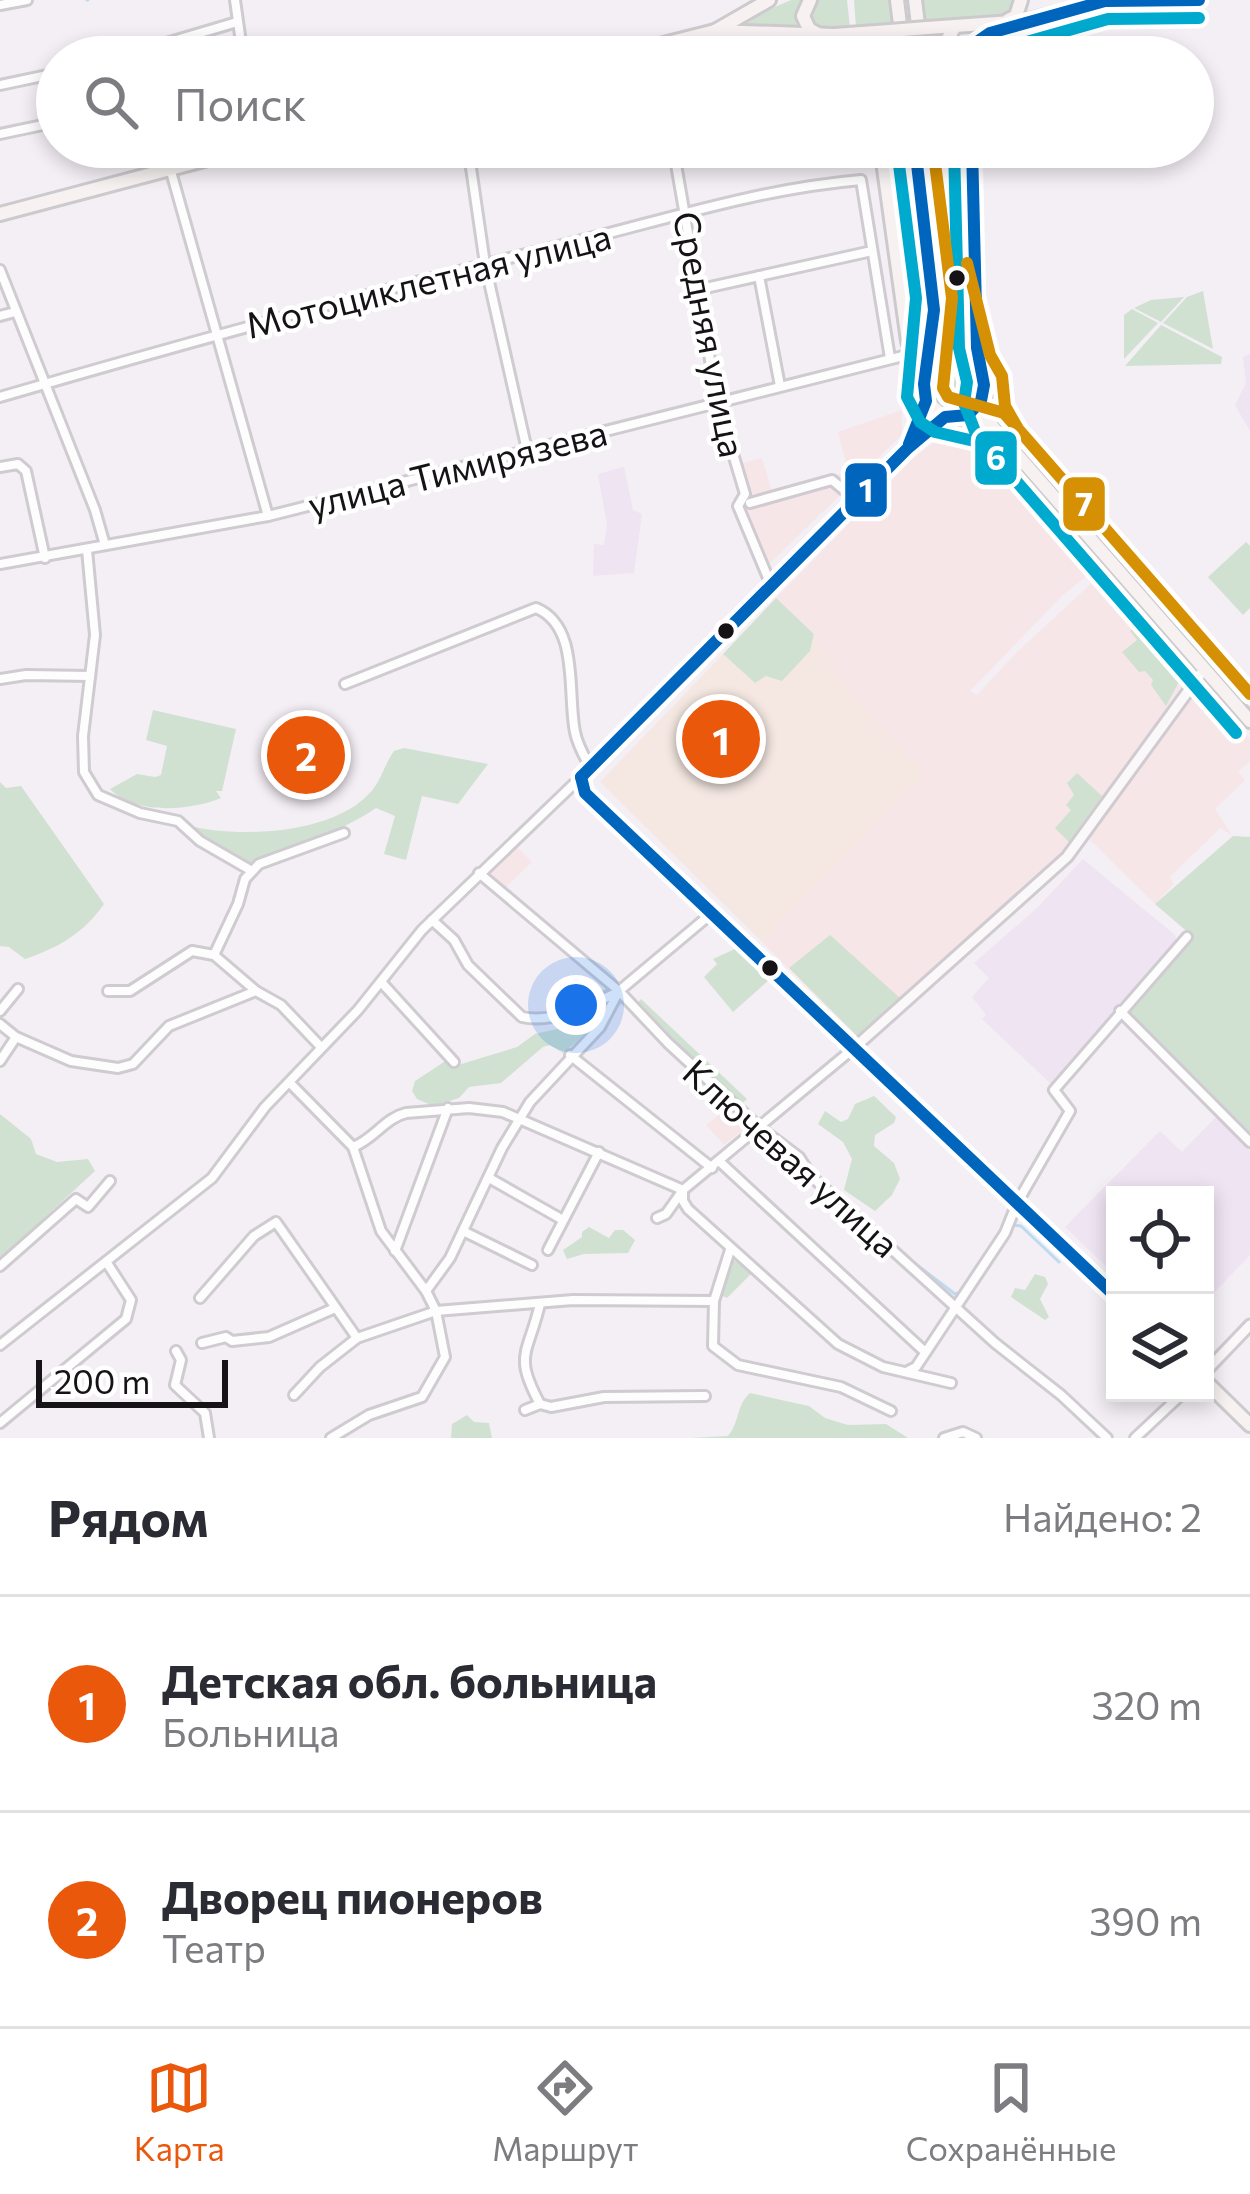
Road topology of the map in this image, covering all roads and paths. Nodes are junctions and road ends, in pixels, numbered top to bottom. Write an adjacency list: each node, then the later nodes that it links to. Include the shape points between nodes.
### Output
1 (27, 0): 10 (street)
2 (235, 0): 13 (street)
3 (770, 0): 16 (main road)
4 (810, 0): 17 (main road, via 805,24)
5 (897, 0): 15 (main road)
6 (915, 0): 22 (main road)
7 (1021, 0): 11 (main road)
8 (1104, 0): 9 (main road); 12 (main road)
9 (1199, 0)
10 (0, 5)
11 (1007, 21): 12 (main road); 14 (main road)
12 (1024, 21): 24 (main road)
13 (237, 22): 18 (street); 19 (street)
14 (955, 26): 15 (main road, bridge); 23 (main road)
15 (895, 29): 17 (main road); 21 (main road)
16 (715, 31): 17 (main road); 20 (main road)
17 (826, 35)
18 (189, 36)
19 (239, 36)
20 (701, 36)
21 (897, 36)
22 (919, 36)
23 (949, 36)
24 (989, 36)
25 (36, 78): 26 (street)
26 (0, 86)
27 (36, 126): 28 (street)
28 (0, 134)
29 (170, 168): 37 (main road); 45 (street)
30 (470, 168): 39 (street)
31 (678, 168): 36 (street, Средняя улица)
32 (884, 168): 46 (main road)
33 (918, 168): 50 (main road, via 934,298)
34 (936, 168): 48 (main road, via 953,298)
35 (972, 168): 48 (main road)
36 (686, 210): 38 (street, Мотоциклетная улица, via 860,180); 39 (street, Мотоциклетная улица); 42 (street, Средняя улица)
37 (0, 214)
38 (872, 251): 41 (street); 47 (street)
39 (485, 264): 45 (street, Мотоциклетная улица); 59 (street)
40 (0, 270): 43 (street)
41 (759, 276): 42 (street); 51 (street)
42 (700, 289): 53 (street, Средняя улица)
43 (15, 313): 44 (street); 49 (street)
44 (0, 316)
45 (217, 333): 49 (street, Мотоциклетная улица); 63 (street)
46 (911, 354): 47 (street, улица Тимирязева); 50 (main road)
47 (890, 358): 51 (street, улица Тимирязева)
48 (977, 366): 50 (main road, via 960,357 938,361); 55 (main road)
49 (44, 384): 52 (street, Мотоциклетная улица); 64 (street)
50 (924, 384): 54 (main road)
51 (780, 386): 53 (street, улица Тимирязева)
52 (0, 397)
53 (717, 400): 59 (street, улица Тимирязева); 68 (street, Средняя улица, via 745,494 738,506)
54 (926, 400): 56 (main road); 58 (main road)
55 (982, 402): 56 (main road); 57 (main road)
56 (950, 417): 57 (main road); 58 (main road)
57 (992, 426): 69 (main road)
58 (907, 449): 61 (main road)
59 (527, 450): 63 (street, улица Тимирязева)
60 (0, 467): 66 (street, via 26,471)
61 (856, 500): 62 (street, via 832,479); 68 (main road)
62 (750, 503)
63 (268, 516): 64 (street, улица Тимирязева)
64 (105, 545): 65 (street, улица Тимирязева)
65 (87, 550): 66 (street, улица Тимирязева); 70 (street)
66 (44, 558): 67 (street, улица Тимирязева)
67 (0, 564)
68 (772, 585): 74 (main road)
69 (1205, 668): 73 (main road); 92 (main road, via 1067,857)
70 (90, 676): 71 (street); 76 (street, via 84,772 98,795 178,821)
71 (0, 679)
72 (345, 684): 74 (street, via 536,608 563,636)
73 (1250, 722)
74 (585, 772): 77 (street); 78 (main road, via 585,793)
75 (344, 833): 76 (street)
76 (252, 871): 81 (street)
77 (479, 873): 79 (street); 86 (street, Ключевая улица)
78 (712, 913): 86 (street); 92 (main road)
79 (432, 920): 82 (street); 86 (street, via 522,1017 568,1013)
80 (1187, 937): 88 (street)
81 (214, 955): 84 (street, via 192,951 130,991); 85 (street)
82 (382, 983): 91 (street); 95 (street)
83 (18, 989): 87 (street)
84 (108, 991)
85 (256, 991): 90 (street, via 169,1026 133,1064 118,1068 71,1061); 91 (street)
86 (620, 991): 93 (street, via 600,1027); 99 (street, Ключевая улица)
87 (0, 1010)
88 (1120, 1011): 100 (street); 107 (street, via 1054,1090 1070,1112)
89 (0, 1024): 90 (street)
90 (16, 1037): 94 (street)
91 (321, 1047): 96 (street)
92 (854, 1048): 99 (street); 107 (main road)
93 (570, 1055): 98 (street); 103 (street)
94 (0, 1061)
95 (454, 1062)
96 (290, 1083): 101 (street); 114 (street, via 212,1178)
97 (448, 1108): 98 (street); 101 (street, via 396,1115); 113 (street)
98 (520, 1120): 102 (street); 104 (street)
99 (759, 1126): 103 (street); 122 (street, Ключевая улица)
100 (1250, 1142)
101 (353, 1148): 113 (street)
102 (598, 1152): 106 (street); 109 (street)
103 (716, 1164): 106 (street); 130 (street)
104 (489, 1178): 109 (street); 110 (street)
105 (110, 1181): 116 (street, via 88,1208 76,1199)
106 (683, 1190): 108 (street); 112 (street, via 688,1209)
107 (1017, 1203): 118 (main road); 122 (street)
108 (657, 1218)
109 (563, 1220): 111 (street)
110 (464, 1231): 115 (street); 117 (street)
111 (548, 1250)
112 (730, 1250): 120 (street); 132 (street, via 838,1344)
113 (395, 1251): 117 (street)
114 (107, 1263): 128 (street); 141 (street, via 130,1300 126,1319)
115 (532, 1265)
116 (0, 1266)
117 (426, 1291): 124 (street)
118 (1113, 1294)
119 (200, 1298): 123 (street, via 276,1222)
120 (714, 1301): 121 (street); 140 (street, via 713,1346 738,1365 841,1387)
121 (540, 1304): 124 (street); 138 (street, via 523,1361)
122 (957, 1305): 130 (street); 147 (street, Ключевая улица)
123 (335, 1308): 126 (street); 127 (street, via 268,1337)
124 (436, 1311): 126 (street); 144 (street, via 445,1357 424,1395)
125 (1250, 1325): 131 (main road)
126 (357, 1338): 135 (street)
127 (202, 1343)
128 (0, 1345)
129 (176, 1351): 143 (street, via 175,1385 205,1413)
130 (924, 1351): 132 (street)
131 (1214, 1363)
132 (907, 1372): 133 (street)
133 (952, 1383)
134 (1214, 1390): 142 (main road)
135 (294, 1396)
136 (705, 1396): 138 (street)
137 (1174, 1402): 148 (street)
138 (540, 1404): 139 (street)
139 (525, 1410)
140 (891, 1411)
141 (0, 1423)
142 (1250, 1424)
143 (209, 1438)
144 (331, 1438)
145 (944, 1438): 146 (street)
146 (976, 1438)
147 (1107, 1438)
148 (1135, 1438)

